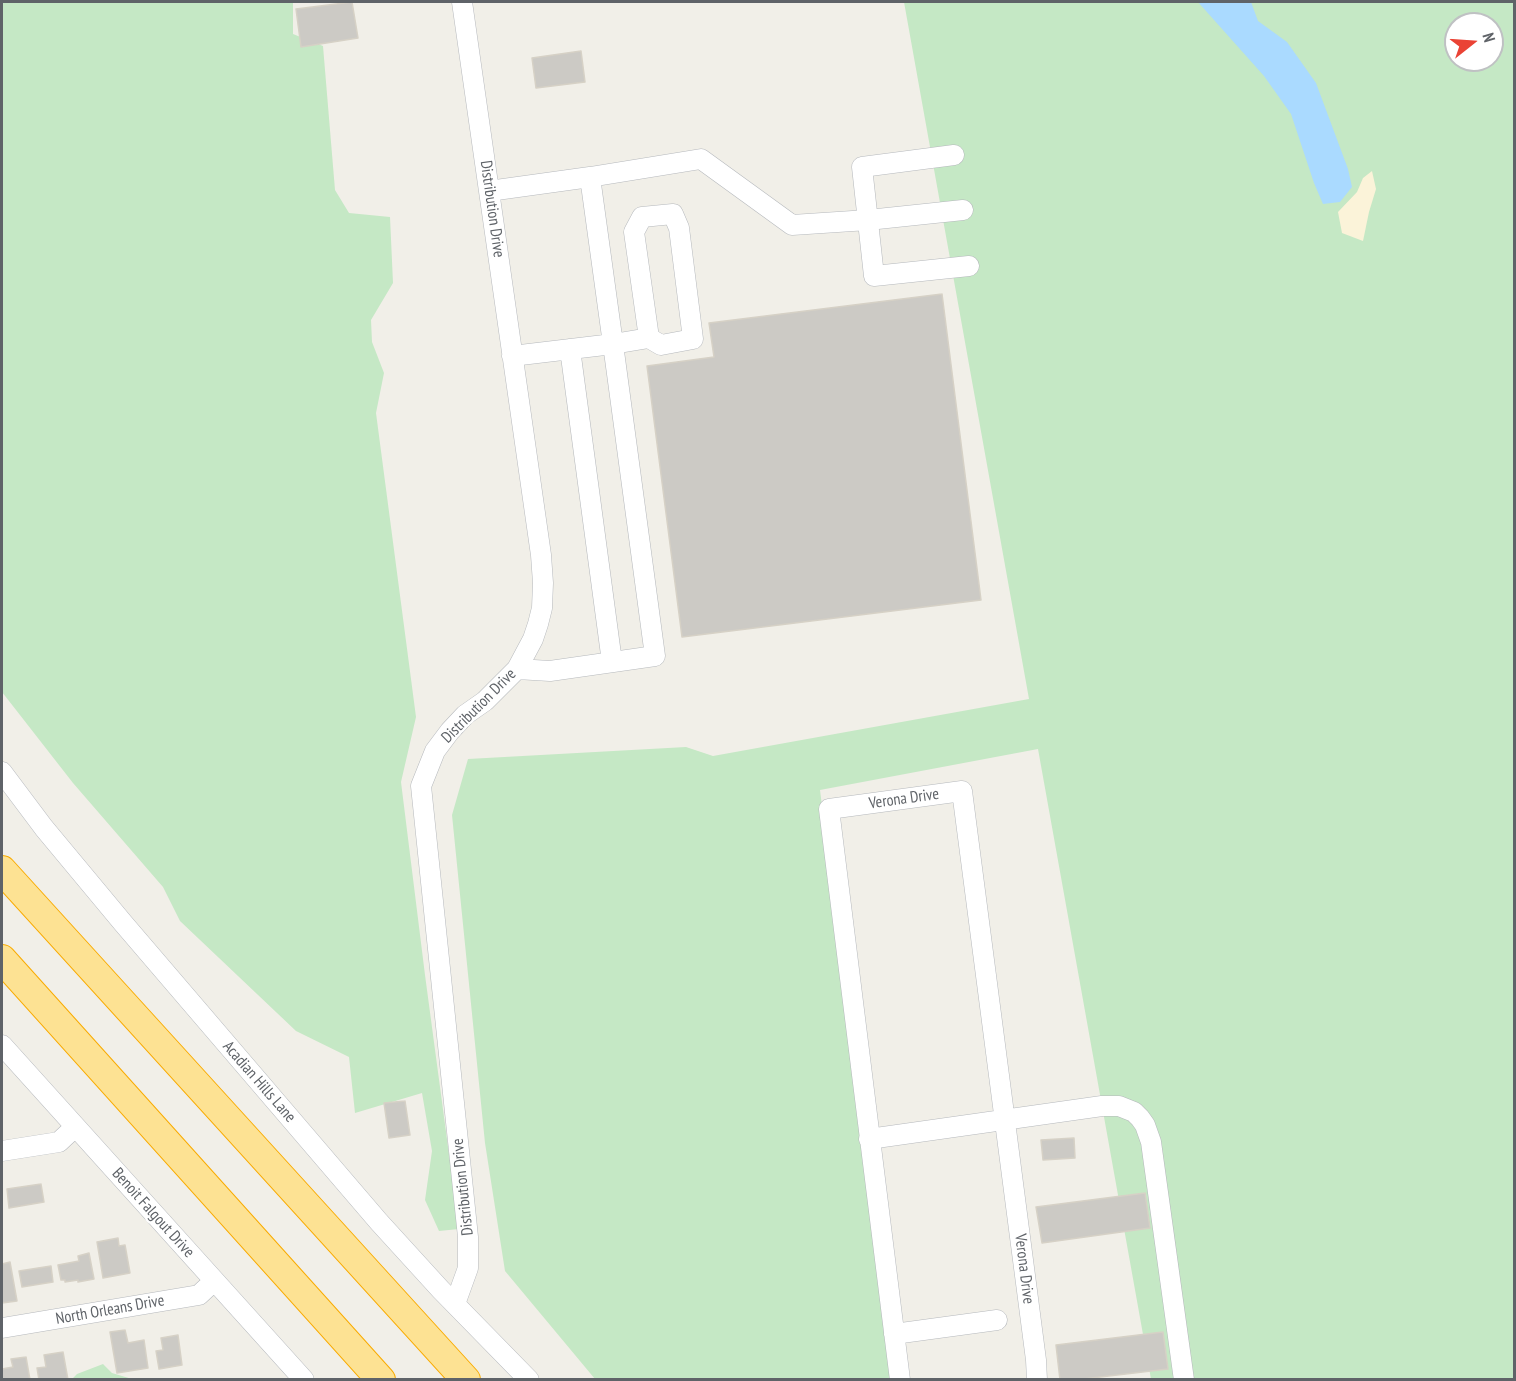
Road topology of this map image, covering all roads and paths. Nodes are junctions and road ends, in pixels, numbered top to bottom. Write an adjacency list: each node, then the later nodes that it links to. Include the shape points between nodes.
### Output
1 (462, 2): 4 (street, Distribution Drive)
2 (954, 155): 6 (street, via 862,166)
3 (590, 177): 4 (street); 6 (street, via 701,159 792,225); 9 (street)
4 (489, 191): 11 (street, Distribution Drive)
5 (963, 210): 6 (street)
6 (868, 220): 7 (street, via 874,276)
7 (969, 266)
8 (649, 338): 8 (street, via 634,232 642,218 673,214 679,228 693,339 661,345); 9 (street)
9 (613, 344): 10 (street); 12 (street, via 655,656)
10 (570, 349): 11 (street); 12 (street)
11 (512, 356): 13 (street, Distribution Drive, via 543,584 538,624)
12 (612, 662): 13 (street, via 550,671)
13 (517, 669): 23 (street, Distribution Drive, via 450,731 435,751 421,786 468,1237 468,1268)
14 (2, 772): 23 (street, Acadian Hills Lane, via 130,932 379,1222)
15 (2, 870): 29 (highway)
16 (2, 959): 28 (highway)
17 (2, 1045): 19 (street, Benoit Falgout Drive)
18 (1005, 1119): 20 (street); 20 (street, Verona Drive, via 962,791 829,809); 32 (street, Verona Drive); 33 (street, via 1111,1105 1126,1108 1145,1125 1151,1142)
19 (75, 1126): 21 (street, via 58,1142); 22 (street, Benoit Falgout Drive)
20 (869, 1139): 26 (street, Verona Drive)
21 (2, 1151)
22 (214, 1281): 25 (street, North Orleans Drive, via 199,1295); 27 (street, Benoit Falgout Drive)
23 (456, 1304): 30 (street, Acadian Hills Lane)
24 (997, 1320): 26 (street)
25 (2, 1328)
26 (894, 1334): 31 (street, Verona Drive)
27 (304, 1380)
28 (381, 1380)
29 (466, 1380)
30 (529, 1380)
31 (900, 1380)
32 (1037, 1380)
33 (1184, 1380)

